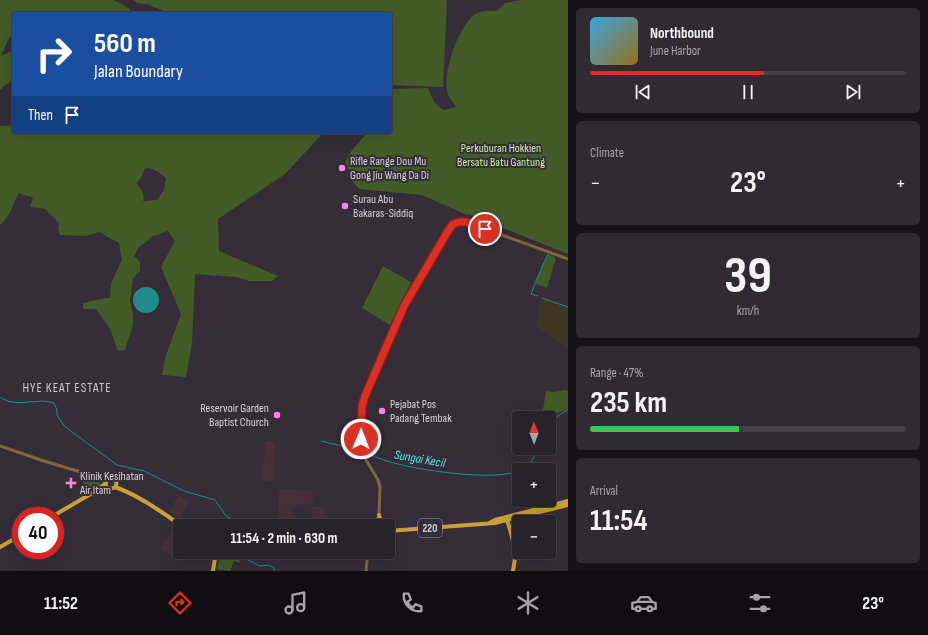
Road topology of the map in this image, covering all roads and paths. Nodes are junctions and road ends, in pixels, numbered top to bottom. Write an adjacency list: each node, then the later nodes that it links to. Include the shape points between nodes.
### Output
1 (568, 259): 8 (street, via 472,224 459,222 451,226 401,311 363,400 362,451 380,483)
2 (0, 446): 3 (street, via 94,476)
3 (107, 483): 4 (main road, via 113,488); 4 (main road, via 114,478); 7 (main road)
4 (116, 485): 12 (main road)
5 (568, 501): 11 (main road)
6 (568, 505): 11 (main road)
7 (64, 510)
8 (378, 515): 9 (street); 10 (main road)
9 (377, 519)
10 (379, 519)
11 (507, 519): 13 (main road, 220, via 470,526); 20 (main road, via 516,552)
12 (173, 520)
13 (395, 530)
14 (12, 540): 15 (main road)
15 (0, 547)
16 (215, 559): 18 (main road)
17 (367, 559): 19 (street)
18 (213, 571)
19 (366, 571)
20 (513, 571)

